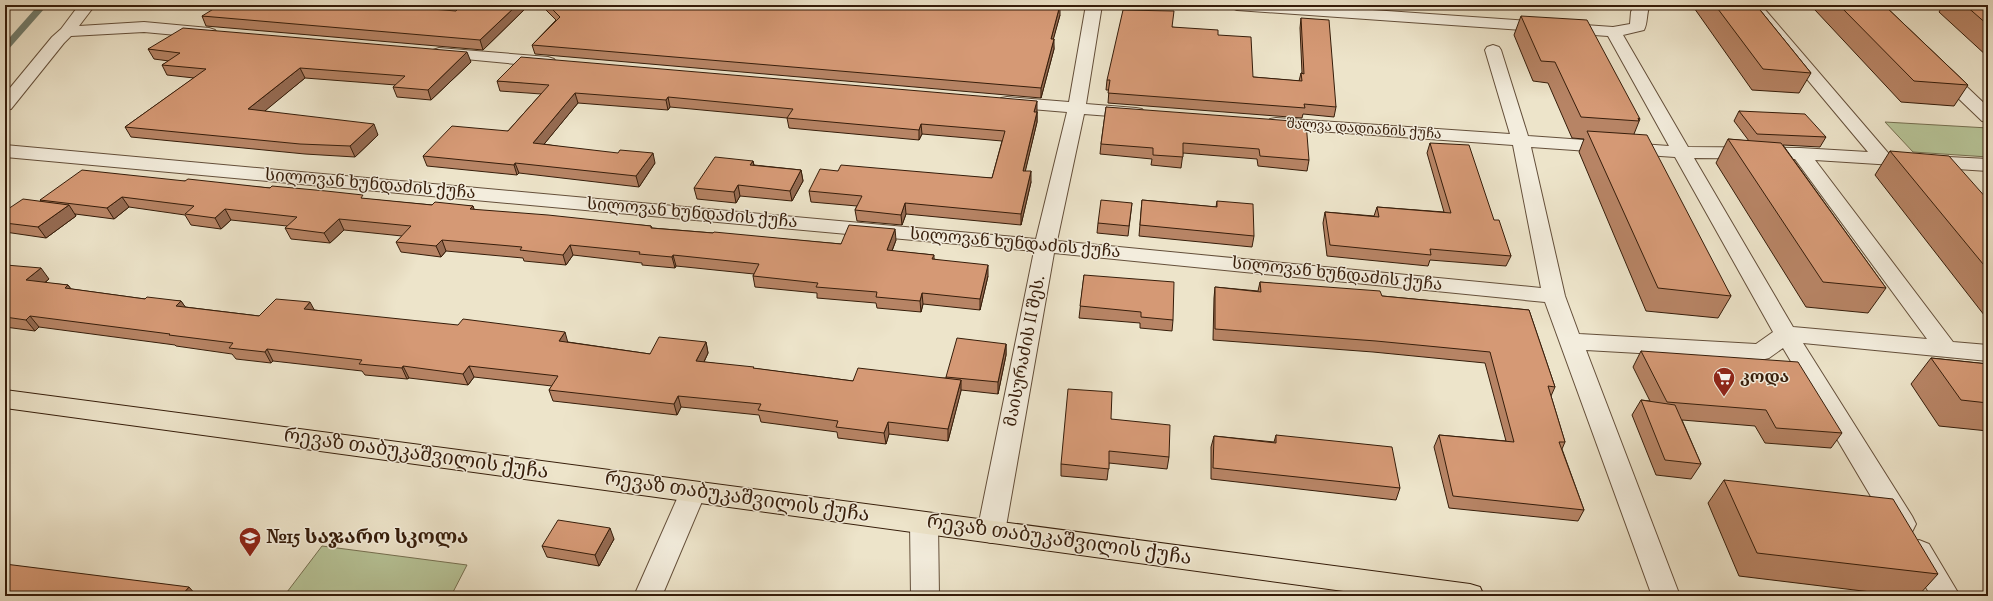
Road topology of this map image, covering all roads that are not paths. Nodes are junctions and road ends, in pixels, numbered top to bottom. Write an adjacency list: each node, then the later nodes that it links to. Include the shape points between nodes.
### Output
1 (84, 5): 8 (street)
2 (1094, 5): 17 (street, მაისურაძის II შეს.)
3 (1237, 5): 6 (street)
4 (1642, 5): 9 (street, via 1638,27)
5 (1753, 5): 25 (street)
6 (1280, 6): 7 (street)
7 (1408, 11): 9 (street)
8 (67, 32): 10 (street, via 144,27); 16 (street)
9 (1613, 32): 23 (street)
10 (223, 34)
11 (1493, 50): 21 (street)
12 (420, 51): 14 (street)
13 (1927, 58): 19 (street)
14 (563, 63)
15 (990, 100): 17 (street)
16 (5, 105)
17 (1077, 108): 18 (street); 27 (street, მაისურაძის II შეს.)
18 (1148, 114)
19 (1988, 117)
20 (1259, 122): 21 (street, შალვა დადიანის ქუჩა)
21 (1521, 142): 23 (street, შალვა დადიანის ქუჩა); 28 (street)
22 (5, 151): 27 (street, სილოვან ხუნდაძის ქუჩა)
23 (1680, 152): 24 (street, შალვა დადიანის ქუჩა); 29 (street)
24 (1800, 154): 25 (street, შალვა დადიანის ქუჩა); 31 (street)
25 (1883, 158): 26 (street, შალვა დადიანის ქუჩა)
26 (1988, 165)
27 (1046, 246): 28 (street, სილოვან ხუნდაძის ქუჩა); 36 (street, მაისურაძის II შეს.)
28 (1554, 296): 30 (street)
29 (1786, 334): 30 (street, via 1761,352); 31 (street); 42 (street)
30 (1570, 341): 41 (street)
31 (1946, 349): 32 (street)
32 (1988, 353)
33 (5, 399): 34 (main road, რევაზ თაბუკაშვილის ქუჩა)
34 (692, 492): 35 (main road, რევაზ თაბუკაშვილის ქუჩა); 38 (street)
35 (924, 523): 36 (main road, რევაზ თაბუკაშვილის ქუჩა); 39 (street)
36 (991, 532): 37 (main road, რევაზ თაბუკაშვილის ქუჩა)
37 (1380, 590): 40 (main road, რევაზ თაბუკაშვილის ქუჩა)
38 (648, 596)
39 (925, 596)
40 (1470, 596)
41 (1666, 596)
42 (1946, 596)

